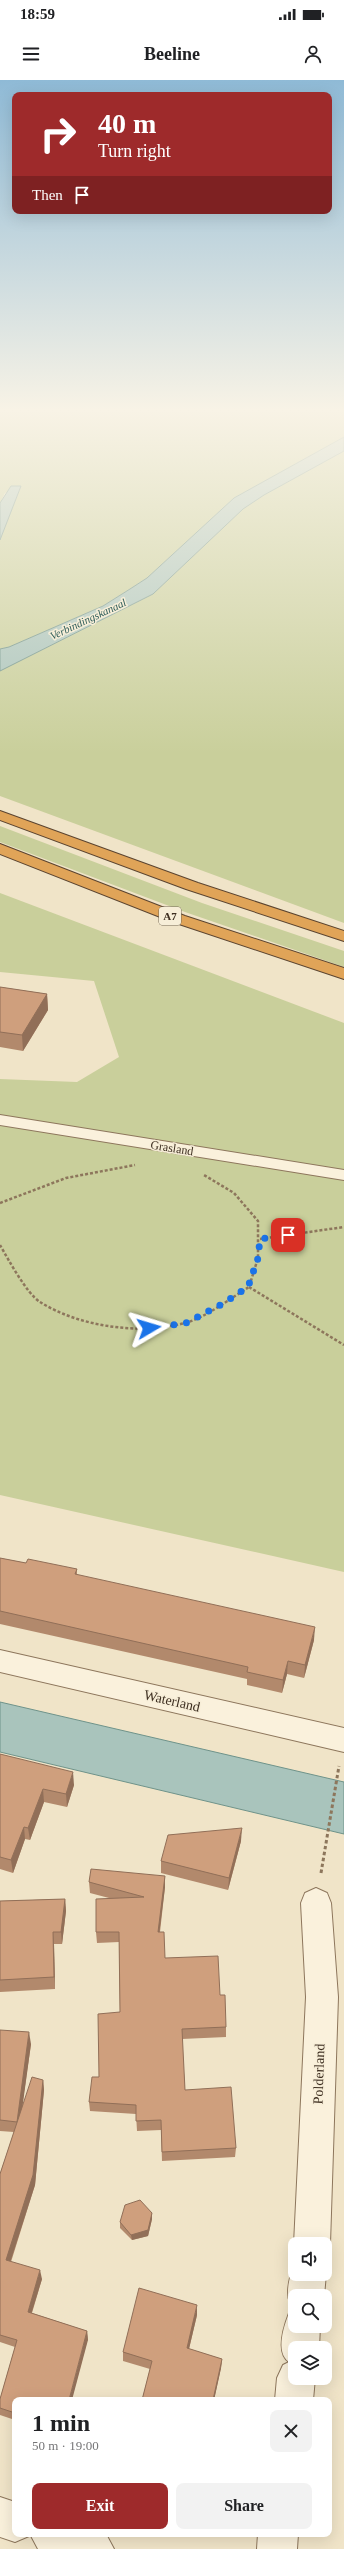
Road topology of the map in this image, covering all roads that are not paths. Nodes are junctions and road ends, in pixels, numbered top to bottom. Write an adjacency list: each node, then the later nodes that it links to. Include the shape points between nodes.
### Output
1 (0, 815): 3 (highway, via 192,886)
2 (0, 849): 4 (highway, A7, via 179,919)
3 (344, 936)
4 (344, 974)
5 (0, 1120): 6 (lane, Grasland)
6 (344, 1175)
7 (0, 1661): 8 (street, Waterland)
8 (344, 1740)
9 (316, 1904): 10 (street, Polderland, via 322,1996)
10 (312, 2237)
11 (295, 2385): 12 (street)
12 (294, 2397)
13 (0, 2517): 14 (street)
14 (12, 2521)
15 (59, 2537): 17 (street)
16 (278, 2537): 18 (street)
17 (94, 2549)
18 (277, 2549)

